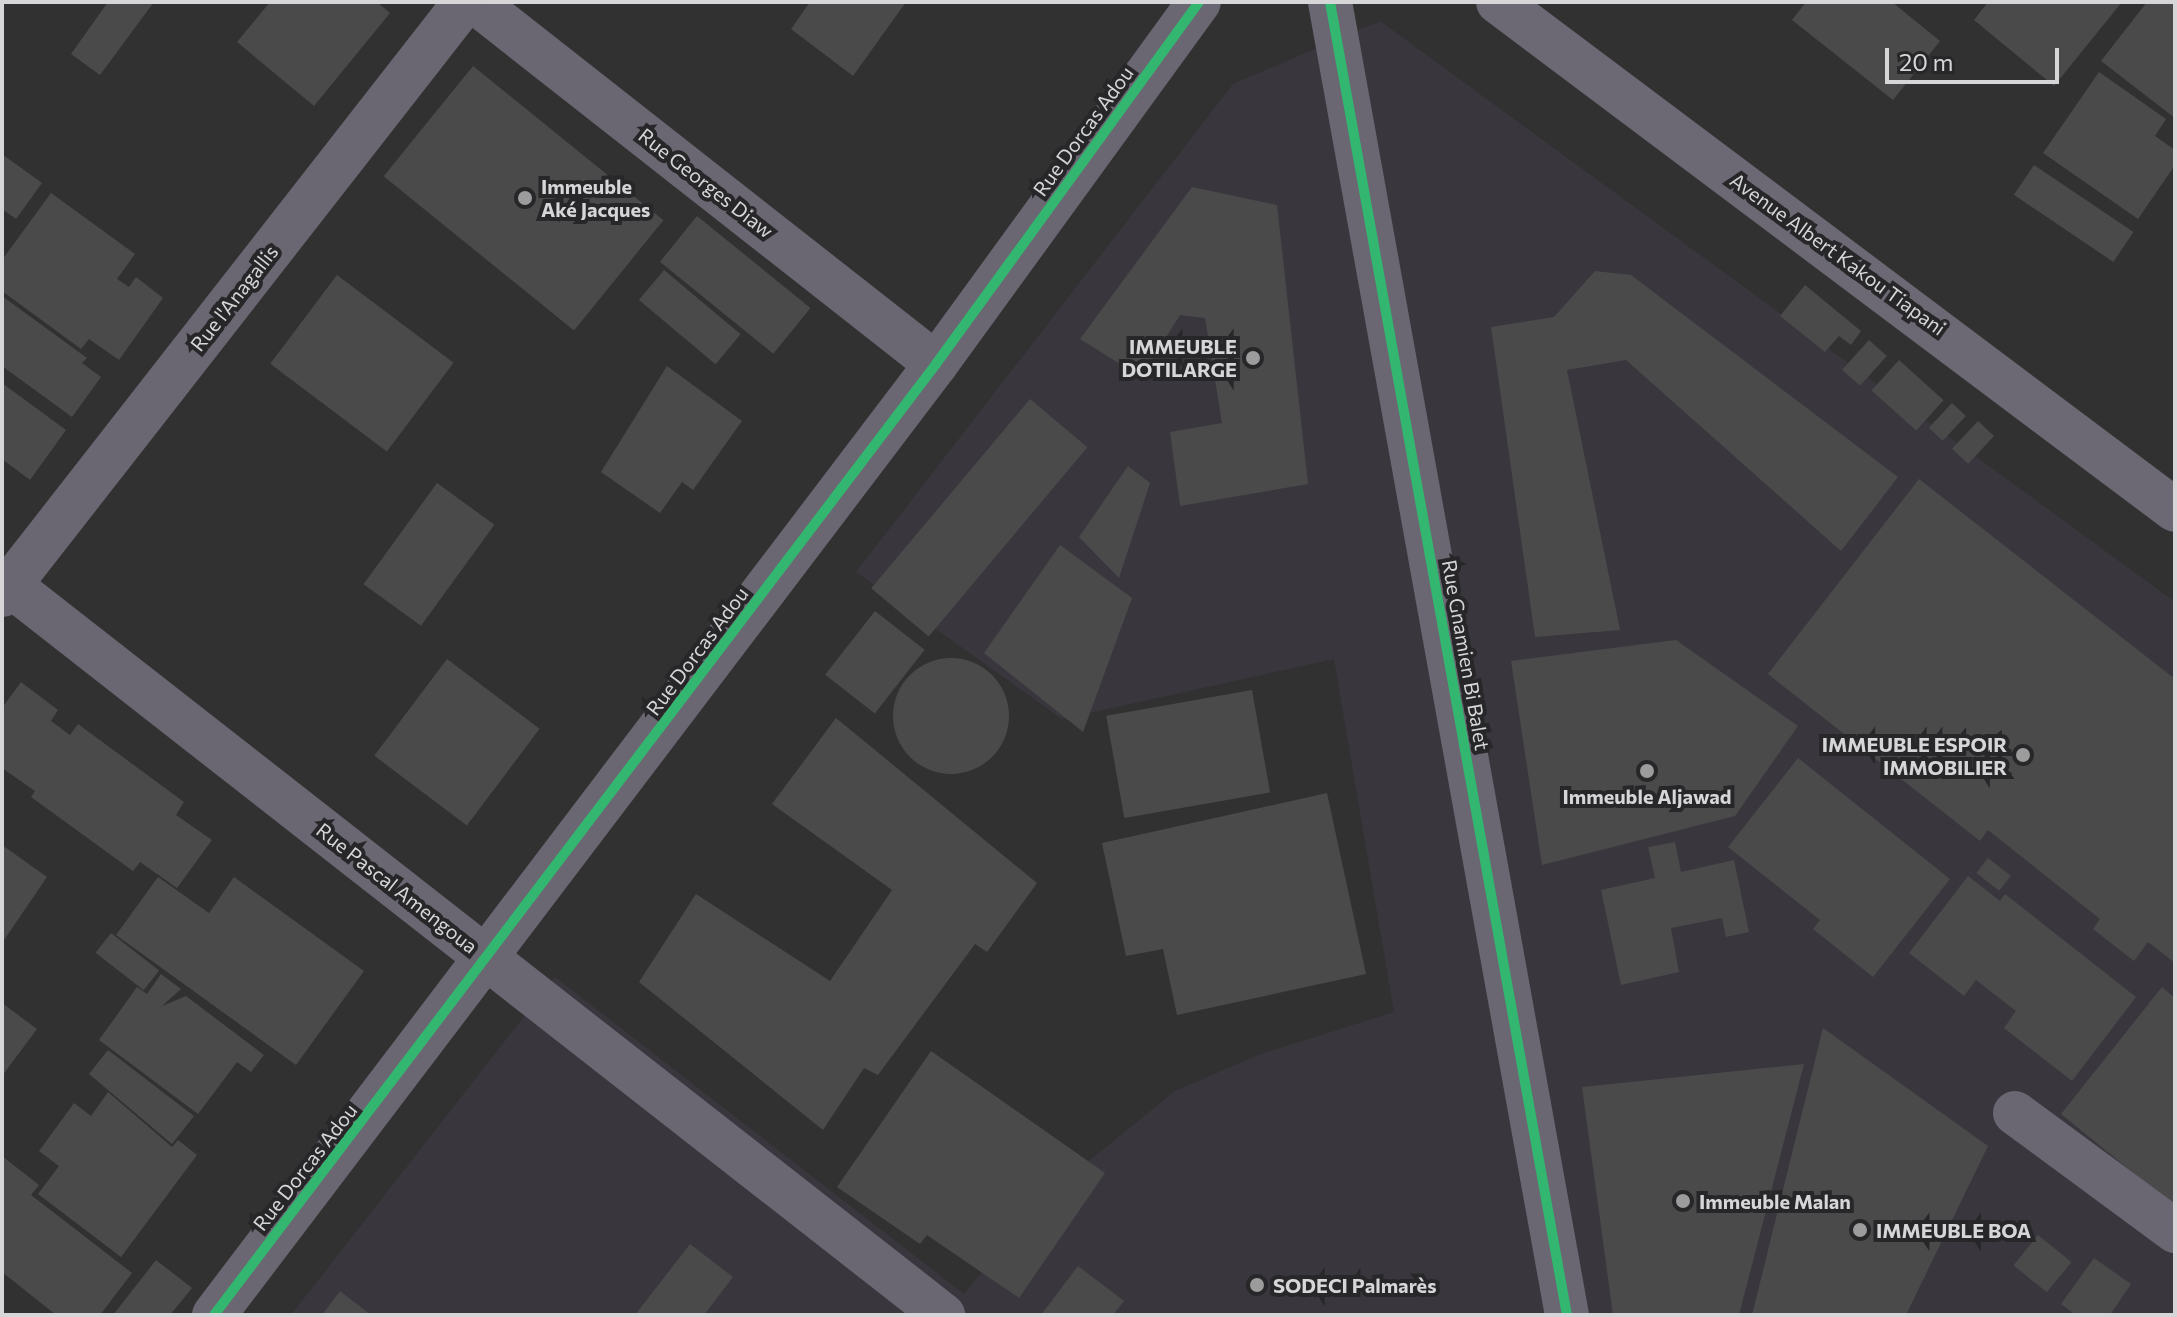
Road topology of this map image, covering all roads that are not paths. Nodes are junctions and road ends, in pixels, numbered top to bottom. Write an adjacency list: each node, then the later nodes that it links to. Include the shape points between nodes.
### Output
1 (465, 2): 8 (street, Rue l'Anagallis)
2 (475, 2): 6 (street, Rue Georges Diaw)
3 (1199, 2): 6 (street, Rue Dorcas Adou)
4 (1330, 2): 14 (street, Rue Gnamien Bi Balet)
5 (1498, 2): 7 (street, Avenue Albert Kakou Tiapani)
6 (936, 364): 9 (street, Rue Dorcas Adou)
7 (2175, 510)
8 (5, 586): 9 (street, Rue Pascal Amengoua)
9 (487, 959): 12 (street, Rue Dorcas Adou); 13 (street, Rue Pascal Amengoua)
10 (2015, 1113): 11 (street)
11 (2175, 1231)
12 (214, 1315)
13 (943, 1315)
14 (1567, 1315)

